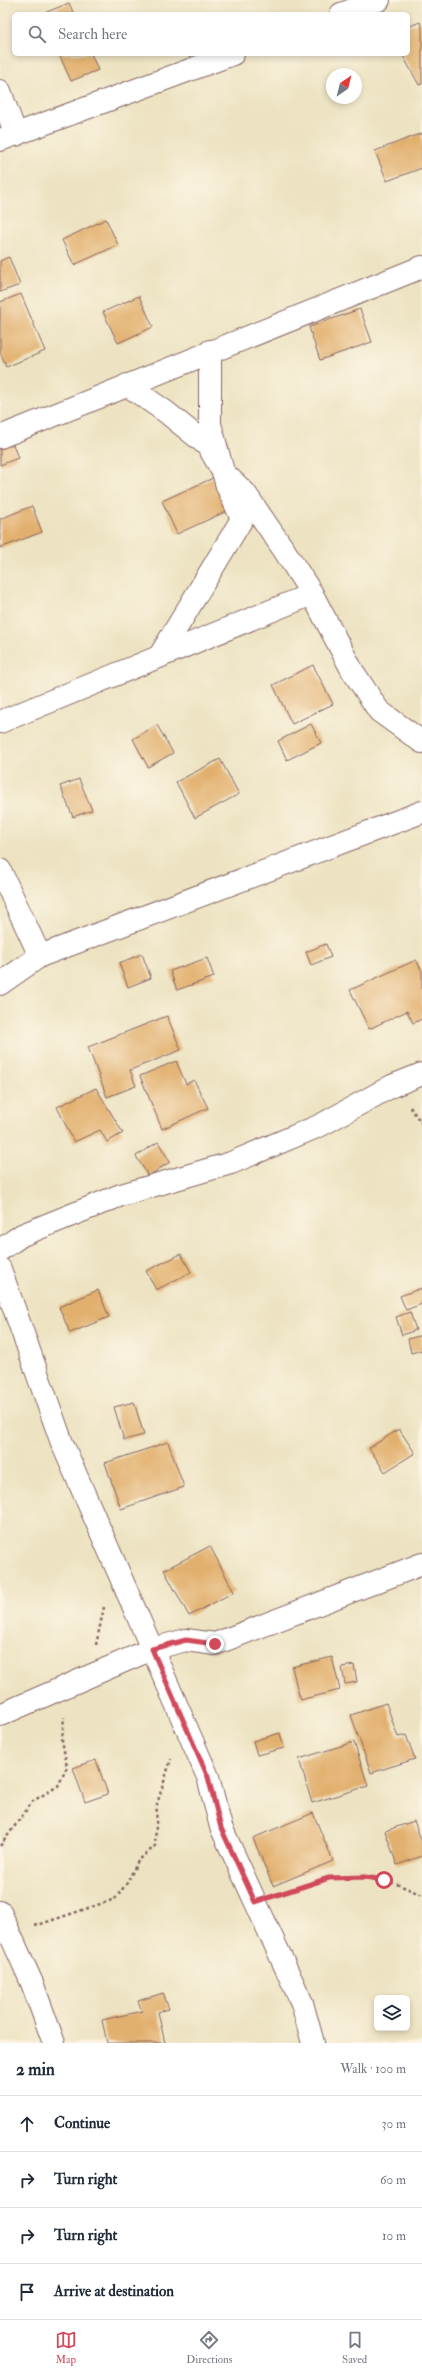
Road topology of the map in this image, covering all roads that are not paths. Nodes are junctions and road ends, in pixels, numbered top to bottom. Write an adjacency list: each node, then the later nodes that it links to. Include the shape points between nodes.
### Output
1 (379, 0): 2 (street)
2 (346, 12)
3 (228, 56): 5 (street)
4 (0, 91): 5 (street)
5 (8, 137)
6 (422, 267): 7 (street)
7 (210, 351): 8 (street); 10 (street, via 210,424)
8 (127, 385): 9 (street); 10 (street, via 208,446)
9 (0, 437)
10 (223, 472): 11 (street, via 245,493); 12 (street, via 242,519)
11 (312, 594): 12 (street); 14 (street, via 352,670 379,711)
12 (159, 657): 13 (street)
13 (0, 722)
14 (422, 742)
15 (422, 812): 17 (street)
16 (0, 870): 17 (street)
17 (40, 956): 18 (street)
18 (0, 984)
19 (422, 1074): 20 (street, via 392,1086 321,1125 231,1163 121,1195 22,1235)
20 (0, 1250)
21 (0, 1269): 23 (street, via 62,1442)
22 (422, 1564): 23 (street, via 215,1644 186,1640)
23 (152, 1649): 24 (street); 27 (street, via 208,1777 221,1828 302,2003)
24 (0, 1714)
25 (0, 1912): 26 (street, via 32,1983)
26 (54, 2043)
27 (313, 2043)

